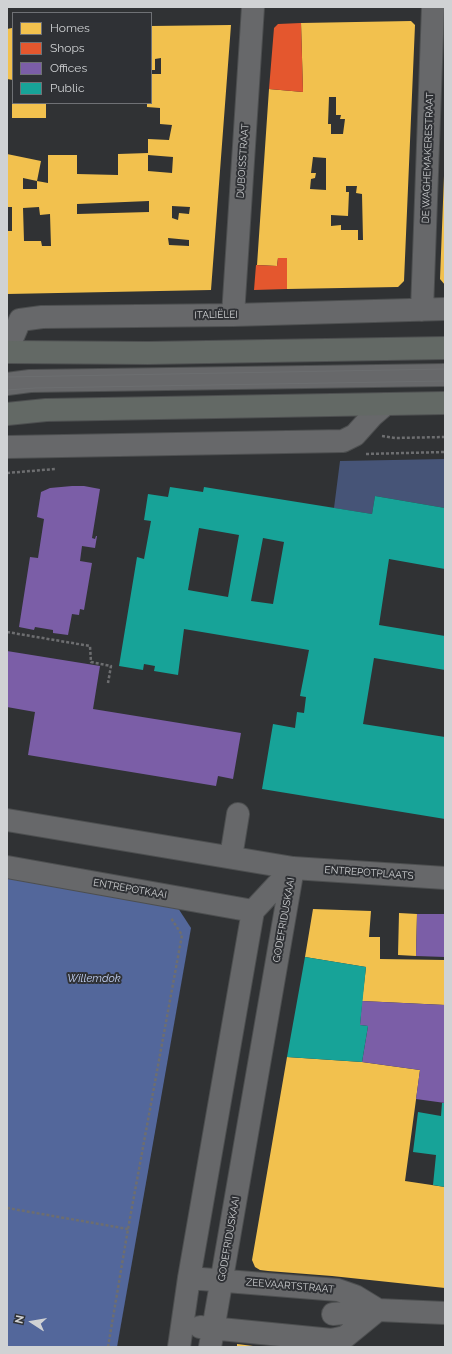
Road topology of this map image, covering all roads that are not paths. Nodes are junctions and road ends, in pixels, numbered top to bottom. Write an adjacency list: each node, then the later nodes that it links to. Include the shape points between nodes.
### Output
1 (253, 7): 5 (street, DUBOISSTRAAT)
2 (433, 7): 4 (street, DE WAGHEMAKERESTRAAT)
3 (445, 309): 4 (street, ITALIËLEI)
4 (422, 310): 5 (street, ITALIËLEI)
5 (233, 315): 7 (street, ITALIËLEI, via 42,317 20,320)
6 (445, 348): 7 (main road, ITALIËLEI, via 148,353)
7 (7, 352)
8 (445, 375): 9 (street, via 30,381)
9 (7, 384)
10 (445, 403): 11 (main road)
11 (386, 404): 12 (main road, via 46,410); 13 (street, via 355,435 343,442)
12 (7, 414)
13 (7, 447)
14 (238, 814): 16 (street)
15 (7, 820): 16 (street)
16 (231, 857): 18 (street)
17 (7, 867): 20 (street, ENTREPOTKAAI)
18 (293, 868): 19 (street, ENTREPOTPLAATS); 20 (street, GODEFRIDUSKAAI); 22 (street, GODEFRIDUSKAAI)
19 (445, 878)
20 (253, 911): 21 (street)
21 (189, 1278): 22 (street, ZEEVAARTSTRAAT); 26 (street)
22 (221, 1281): 23 (street, ZEEVAARTSTRAAT, via 338,1290 356,1296); 27 (street, GODEFRIDUSKAAI)
23 (378, 1310): 24 (street, ZEEVAARTSTRAAT); 25 (street); 27 (street, via 345,1337 332,1340)
24 (445, 1313)
25 (333, 1314)
26 (182, 1325): 27 (street); 28 (street)
27 (212, 1338)
28 (179, 1347)

